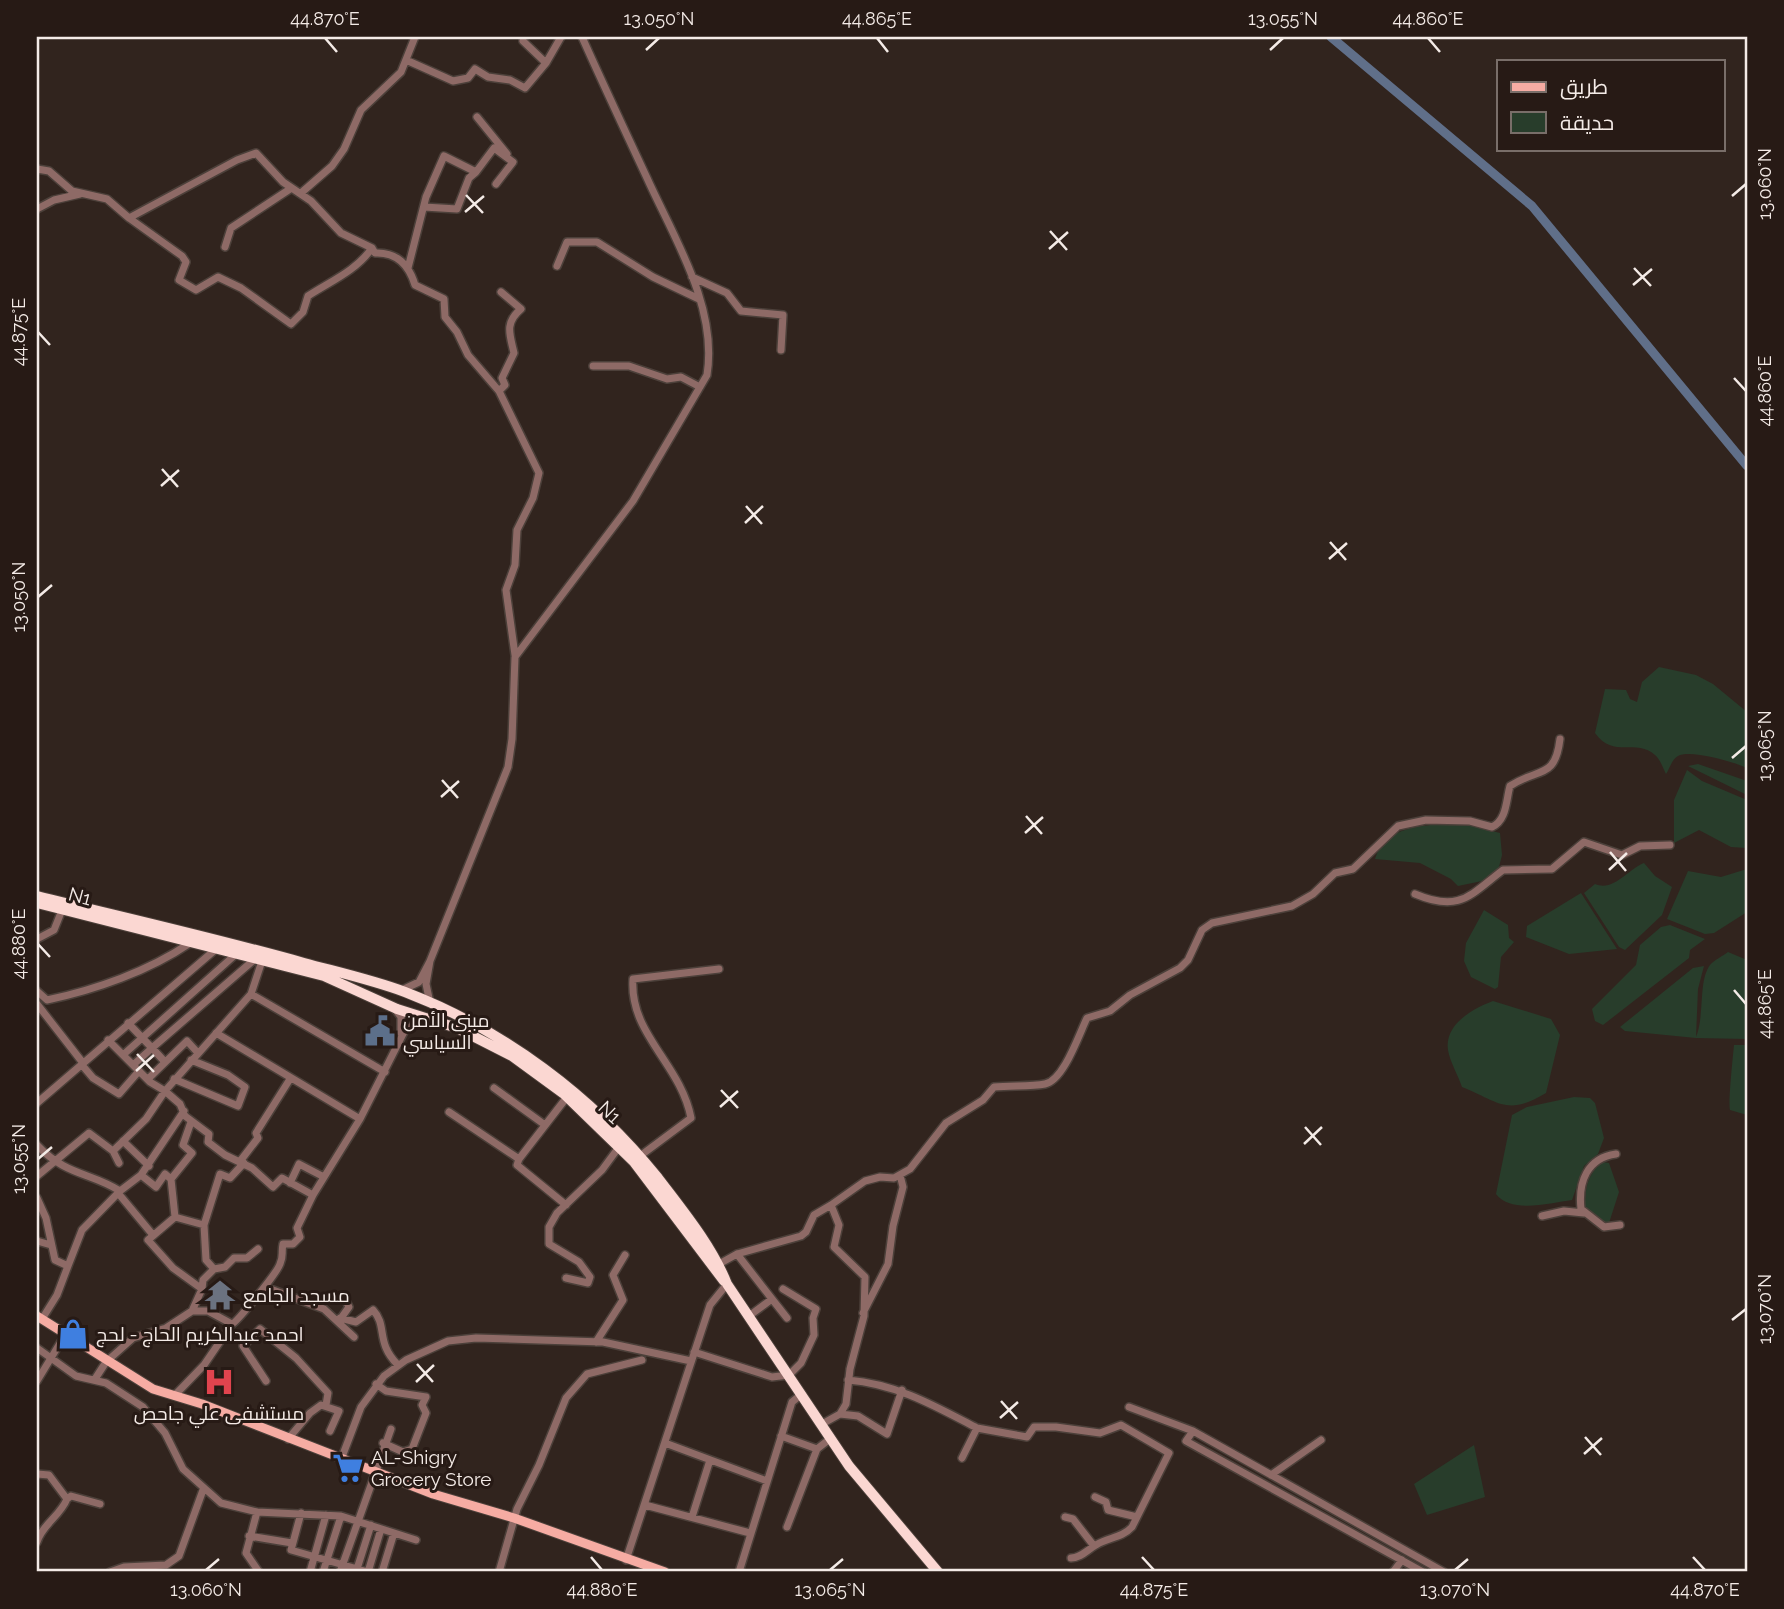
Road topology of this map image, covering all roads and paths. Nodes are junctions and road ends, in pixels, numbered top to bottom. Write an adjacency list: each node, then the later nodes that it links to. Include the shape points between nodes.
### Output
1 (415, 37): 5 (street)
2 (561, 37): 6 (street)
3 (582, 37): 22 (street)
4 (523, 41): 6 (street)
5 (406, 60): 6 (street, via 453,81 468,78 475,69 525,88); 13 (street, via 401,72 361,110 332,166)
6 (546, 63)
7 (477, 117): 8 (street)
8 (512, 160): 10 (street, via 494,148); 11 (street)
9 (37, 169): 14 (street, via 48,171)
10 (476, 172): 15 (street, via 457,209); 15 (street, via 444,156)
11 (496, 184)
12 (290, 189): 13 (street); 17 (street, via 256,153); 18 (street, via 231,228)
13 (301, 193): 19 (street, via 341,233)
14 (81, 194): 16 (street); 17 (street, via 107,199)
15 (424, 207): 21 (street)
16 (37, 209)
17 (129, 218): 19 (street, via 182,256 186,262 179,279 184,285 196,290 215,273 291,324 303,312 308,296 346,273)
18 (225, 247)
19 (372, 248): 21 (street)
20 (557, 266): 24 (street, via 567,242 597,242)
21 (408, 268): 28 (street, via 415,285 443,299 444,317)
22 (692, 277): 24 (street); 25 (street, via 727,293 741,311 783,315)
23 (501, 292): 28 (street, via 521,309 510,323 508,335 514,353)
24 (699, 299): 27 (street, via 710,357)
25 (781, 350)
26 (593, 366): 27 (street, via 629,366 667,379 681,377)
27 (700, 387): 29 (street, via 633,501)
28 (499, 391): 29 (street, via 539,473 517,530 515,565 506,590)
29 (515, 657): 41 (street, via 508,767)
30 (1560, 739): 88 (street, via 1560,752 1550,769 1510,786 1498,824 1426,820 1398,827 1353,869 1335,873 1292,906 1212,923 1202,930 1180,968 1110,1011 1087,1018 1075,1047 1048,1084 994,1087 983,1100 946,1123 925,1154)
31 (1670, 845): 32 (street, via 1640,846 1622,855 1584,842 1552,869 1503,870 1457,903)
32 (1415, 894)
33 (37, 896): 44 (highway, N1)
34 (37, 904): 35 (highway, N1 / N1)
35 (62, 910): 36 (street, via 54,930); 37 (highway, N1 / N1)
36 (37, 939)
37 (190, 943): 38 (highway, N1 / N1); 43 (street, via 159,961 81,991 47,1000)
38 (216, 950): 39 (highway, N1 / N1); 50 (street)
39 (236, 954): 40 (highway, N1 / N1); 52 (street)
40 (259, 960): 45 (street, via 260,975); 48 (highway, N1 / N1, via 324,976); 54 (street)
41 (430, 961): 44 (street, via 419,982); 46 (street, via 426,984)
42 (719, 969): 81 (street, via 633,979 632,992 645,1033 671,1066 691,1118)
43 (37, 991)
44 (401, 991): 46 (highway, N1); 48 (highway, via 391,996)
45 (251, 994): 51 (street); 63 (street)
46 (430, 1003): 49 (highway, via 435,1015); 81 (highway, N1, via 495,1035 539,1065 593,1108)
47 (37, 1004): 60 (street)
48 (394, 1008): 49 (highway, N1); 55 (street, via 401,1022)
49 (424, 1019): 55 (street, via 405,1030); 69 (highway, N1 / N1, via 457,1028 512,1056)
50 (128, 1023): 52 (street); 53 (street)
51 (216, 1032): 56 (street); 66 (street)
52 (142, 1038): 54 (street); 57 (street)
53 (108, 1040): 57 (street); 60 (street)
54 (152, 1048): 59 (street); 61 (street)
55 (398, 1048): 63 (street)
56 (198, 1053): 58 (street); 59 (street, via 187,1041)
57 (123, 1055): 61 (street)
58 (191, 1060): 65 (street); 65 (street, via 245,1087 238,1107)
59 (165, 1062): 64 (street)
60 (83, 1064): 62 (street, via 93,1078 119,1094); 70 (street)
61 (133, 1065): 62 (street)
62 (139, 1071): 64 (street)
63 (385, 1072): 73 (street)
64 (148, 1079): 68 (street)
65 (174, 1079): 68 (street)
66 (290, 1079): 73 (street); 84 (street, via 260,1123 258,1139)
67 (494, 1088): 75 (street)
68 (165, 1091): 71 (street); 76 (street)
69 (567, 1097): 75 (street); 78 (highway, N1 / N1)
70 (37, 1103)
71 (185, 1110): 74 (street); 86 (street)
72 (449, 1112): 82 (street)
73 (360, 1119): 90 (street)
74 (191, 1122): 84 (street, via 209,1134 208,1142 218,1150); 91 (street, via 183,1145 192,1153)
75 (545, 1125): 82 (street)
76 (123, 1142): 79 (street); 86 (street)
77 (37, 1145): 83 (street)
78 (620, 1147): 96 (street); 113 (highway, N1 / N1)
79 (113, 1151): 83 (street, via 89,1133); 85 (street)
80 (1616, 1154): 98 (street, via 1602,1156 1586,1174 1580,1201)
81 (640, 1156): 109 (highway, N1)
82 (519, 1158): 96 (street, via 517,1165)
83 (54, 1161): 89 (street); 93 (street)
84 (243, 1161): 92 (street, via 273,1187 282,1178); 101 (street, via 230,1178 220,1174)
85 (119, 1163)
86 (149, 1166): 87 (street)
87 (141, 1175): 91 (street, via 156,1187 165,1174); 93 (street)
88 (900, 1175): 97 (street, via 865,1181); 120 (street, via 903,1187 888,1264)
89 (37, 1176)
90 (324, 1177): 92 (street, via 299,1164); 94 (street)
91 (171, 1179): 100 (street)
92 (290, 1183): 94 (street)
93 (119, 1192): 103 (street); 110 (street, via 82,1230)
94 (313, 1195): 114 (street, via 297,1228 300,1237 293,1244 283,1244 279,1267)
95 (37, 1198): 105 (street)
96 (566, 1205): 112 (street, via 549,1227 549,1244 579,1262 590,1277 588,1283)
97 (831, 1205): 107 (street, via 814,1215 801,1236); 120 (street, via 839,1225 834,1247 865,1277)
98 (1585, 1213): 99 (street); 102 (street, via 1604,1227)
99 (1542, 1216)
100 (175, 1217): 101 (street); 103 (street)
101 (204, 1225): 111 (street, via 206,1260)
102 (1620, 1225)
103 (153, 1236): 115 (street, via 148,1240 162,1257)
104 (37, 1241): 105 (street)
105 (51, 1245): 110 (street, via 55,1260)
106 (258, 1249): 111 (street, via 247,1258 234,1258 225,1267)
107 (737, 1254): 109 (street); 117 (street)
108 (625, 1255): 128 (street, via 613,1275 623,1300)
109 (719, 1264): 113 (highway, N1)
110 (68, 1266): 122 (street, via 57,1295)
111 (214, 1269): 115 (street, via 203,1280)
112 (566, 1278)
113 (727, 1284): 121 (highway, N1); 130 (street, via 710,1305)
114 (265, 1287): 124 (street, via 317,1306); 125 (street)
115 (202, 1289): 119 (street)
116 (783, 1289): 136 (street, via 816,1309 814,1335 801,1363)
117 (772, 1299): 121 (street); 123 (street)
118 (346, 1301): 124 (street, via 349,1307)
119 (192, 1311): 125 (street, via 208,1311); 134 (street, via 158,1332 133,1338)
120 (863, 1314): 138 (street)
121 (749, 1316): 136 (highway, N1)
122 (39, 1318): 126 (main road)
123 (787, 1318)
124 (339, 1320): 127 (street); 135 (street, via 356,1322 373,1310 385,1352)
125 (232, 1324): 144 (street, via 204,1365)
126 (65, 1335): 131 (street); 134 (main road)
127 (354, 1337)
128 (596, 1342): 133 (street); 135 (street, via 448,1340)
129 (37, 1348): 131 (street)
130 (694, 1352): 133 (street); 136 (street, via 772,1377)
131 (51, 1358): 137 (street, via 76,1376); 139 (street)
132 (642, 1360): 179 (street, via 587,1374 578,1384 556,1420)
133 (691, 1361): 158 (street)
134 (106, 1362): 137 (street); 144 (main road, via 149,1387)
135 (398, 1365): 141 (street)
136 (789, 1375): 143 (highway, N1)
137 (95, 1379): 167 (street, via 119,1390 155,1420 183,1469)
138 (848, 1380): 142 (street); 147 (street, via 846,1404)
139 (37, 1381)
140 (267, 1381): 145 (street, via 243,1346 260,1329 296,1358 328,1393)
141 (376, 1384): 157 (street, via 386,1391 426,1397 422,1405 426,1413 412,1449 403,1452); 160 (street, via 361,1407)
142 (902, 1390): 147 (street, via 887,1434 858,1416); 149 (street)
143 (802, 1394): 148 (highway, N1); 153 (street, via 792,1402)
144 (175, 1395): 154 (main road)
145 (327, 1405): 151 (street, via 339,1411); 154 (street, via 310,1413)
146 (1129, 1407): 152 (street)
147 (840, 1414): 148 (street)
148 (822, 1424): 155 (highway, N1)
149 (977, 1428): 161 (street); 178 (street, via 1027,1437 1034,1427 1100,1433 1121,1425 1169,1453)
150 (391, 1429): 157 (street)
151 (330, 1431)
152 (1193, 1431): 165 (street); 195 (street, via 1186,1441)
153 (782, 1436): 159 (street); 166 (street)
154 (288, 1438): 160 (main road)
155 (831, 1438): 159 (street); 208 (highway, N1, via 878,1504)
156 (1321, 1440): 165 (street)
157 (383, 1443): 163 (street)
158 (665, 1443): 162 (street); 171 (street)
159 (817, 1449): 182 (street)
160 (342, 1457): 163 (main road)
161 (962, 1458)
162 (710, 1460): 166 (street); 176 (street)
163 (374, 1470): 179 (main road, via 433,1494); 180 (street)
164 (37, 1474): 169 (street, via 49,1475)
165 (1271, 1475): 211 (street)
166 (767, 1481): 185 (street)
167 (203, 1490): 172 (street, via 234,1509); 198 (street, via 179,1556 166,1565)
168 (1095, 1497): 178 (street, via 1106,1502 1108,1510)
169 (67, 1499): 170 (street, via 71,1496); 188 (street)
170 (100, 1504)
171 (645, 1505): 176 (street); 194 (street)
172 (257, 1512): 173 (street); 186 (street)
173 (301, 1513): 174 (street); 189 (street)
174 (326, 1515): 175 (street); 191 (street)
175 (341, 1516): 180 (street); 192 (street)
176 (692, 1517): 185 (street)
177 (1065, 1517): 190 (street, via 1073,1519)
178 (1137, 1517): 190 (street, via 1125,1535)
179 (514, 1518): 194 (main road); 205 (street)
180 (356, 1521): 181 (street); 196 (street)
181 (370, 1525): 183 (street); 197 (street)
182 (787, 1527)
183 (381, 1529): 184 (street); 203 (street)
184 (394, 1533): 187 (street); 204 (street)
185 (750, 1534): 207 (street)
186 (249, 1536): 189 (street); 199 (street, via 246,1553)
187 (416, 1540)
188 (37, 1542)
189 (292, 1543): 191 (street, via 291,1550)
190 (1094, 1546): 193 (street)
191 (316, 1556): 192 (street); 200 (street)
192 (328, 1558): 196 (street); 201 (street)
193 (1071, 1558)
194 (626, 1560): 206 (main road)
195 (1402, 1560): 209 (street); 210 (street)
196 (343, 1563): 197 (street); 202 (street)
197 (357, 1570): 203 (street)
198 (110, 1572)
199 (259, 1572)
200 (310, 1572)
201 (323, 1572)
202 (340, 1572)
203 (368, 1572)
204 (382, 1572)
205 (499, 1572)
206 (665, 1572)
207 (739, 1572)
208 (938, 1572)
209 (1393, 1572)
210 (1423, 1572)
211 (1444, 1572)

